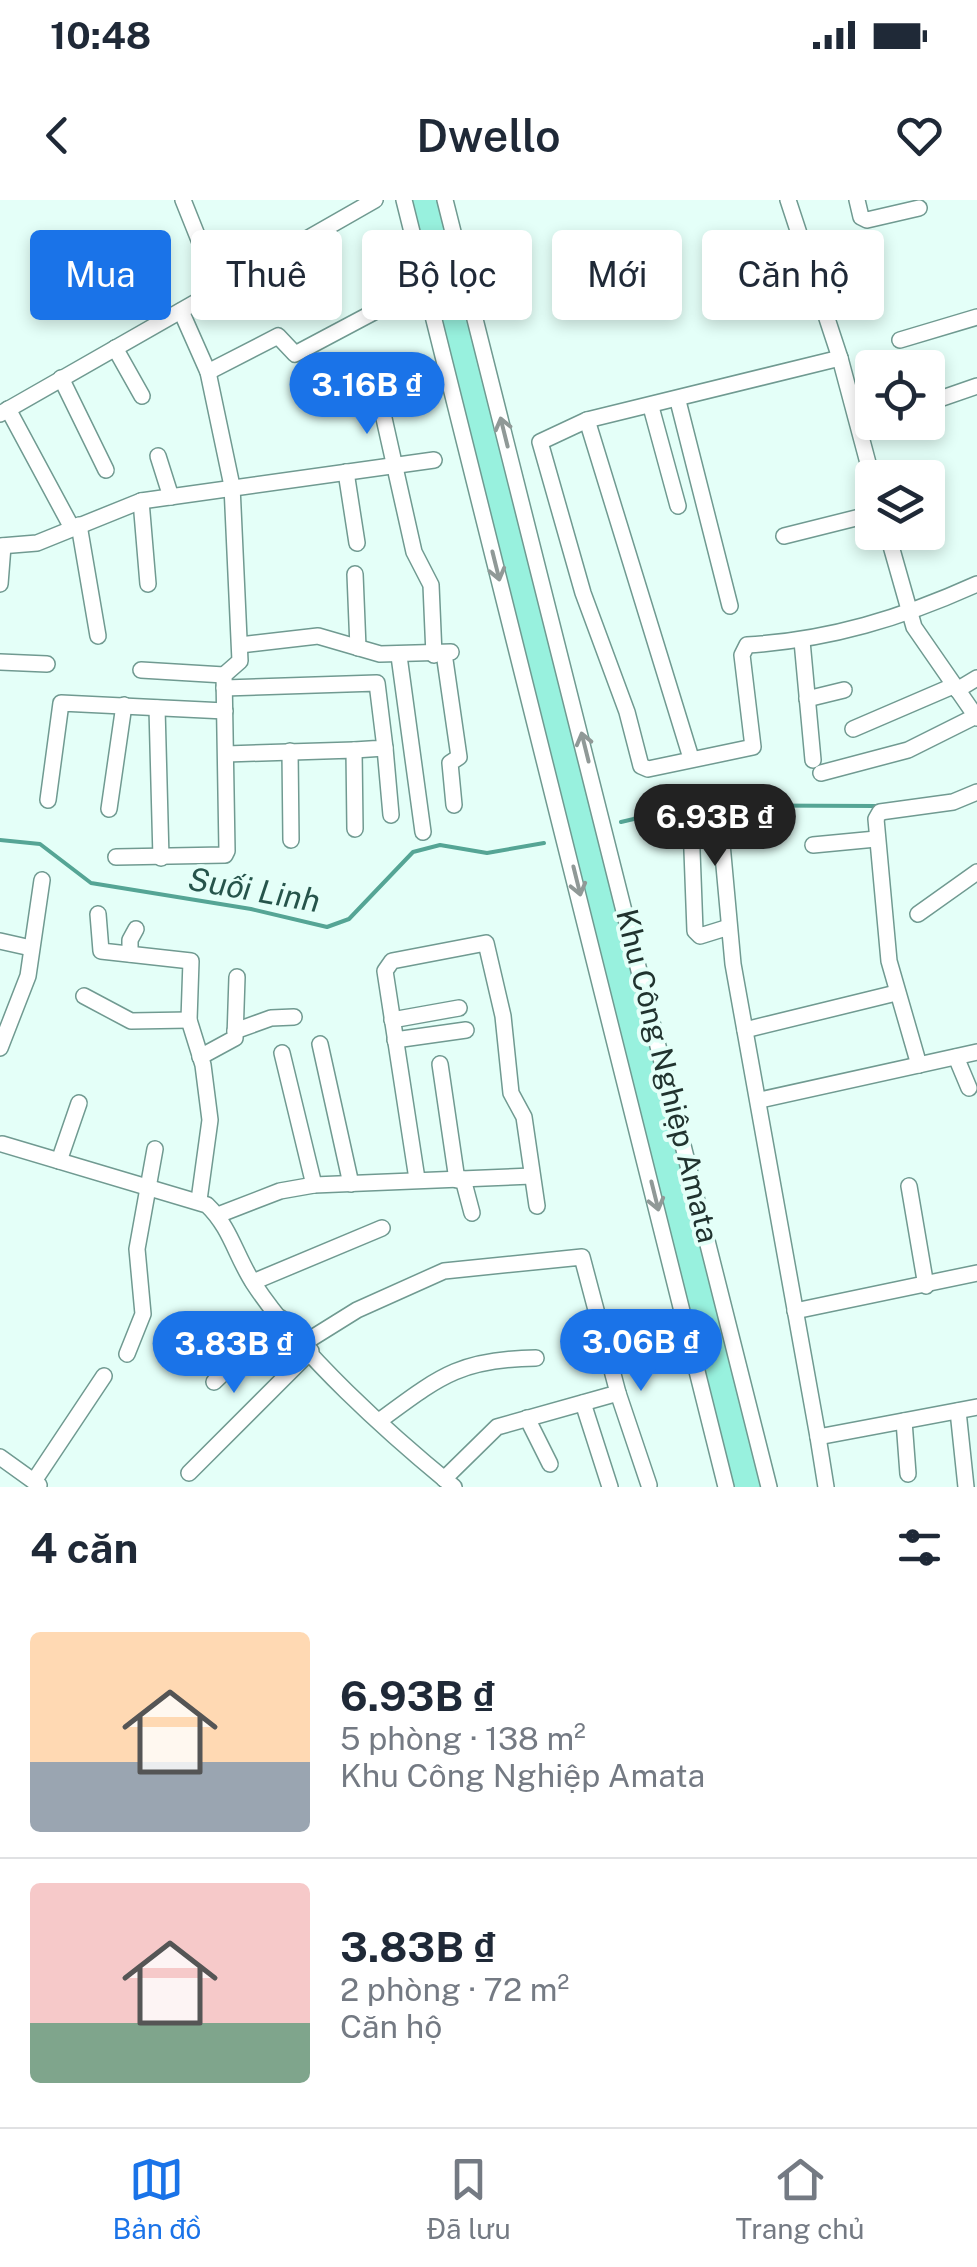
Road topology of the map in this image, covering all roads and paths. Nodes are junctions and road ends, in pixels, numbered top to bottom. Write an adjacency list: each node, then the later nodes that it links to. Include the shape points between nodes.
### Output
1 (184, 200): 8 (street)
2 (375, 200): 9 (street)
3 (404, 200): 160 (street, Khu Công Nghiệp Amata, one-way to 160)
4 (445, 200): 161 (street, Khu Công Nghiệp Amata, one-way to 4)
5 (788, 200): 14 (street)
6 (857, 200): 7 (street, via 867,220)
7 (918, 208)
8 (195, 230)
9 (181, 311): 13 (street); 15 (street)
10 (977, 317): 12 (street)
11 (362, 318): 15 (street, via 295,354 278,336)
12 (900, 340)
13 (115, 348): 16 (street); 18 (street)
14 (840, 358): 20 (street); 22 (street)
15 (208, 372): 31 (street)
16 (60, 378): 24 (street); 29 (street)
17 (977, 386): 21 (street)
18 (142, 396)
19 (379, 396): 28 (street)
20 (855, 396)
21 (945, 397)
22 (678, 401): 23 (street); 48 (street)
23 (651, 406): 25 (street); 35 (street)
24 (4, 412): 37 (street)
25 (587, 420): 73 (street); 73 (street, via 539,446 583,593 641,766)
26 (158, 456): 32 (street)
27 (434, 460): 28 (street)
28 (398, 466): 30 (street); 42 (street)
29 (106, 470)
30 (343, 473): 31 (street); 34 (street); 39 (street)
31 (232, 486): 32 (street); 52 (street)
32 (170, 497): 33 (street)
33 (141, 501): 37 (street); 46 (street)
34 (344, 503)
35 (678, 506)
36 (855, 518): 38 (street)
37 (75, 527): 40 (street, via 26,546); 50 (street)
38 (784, 536)
39 (357, 543)
40 (1, 546): 45 (street)
41 (892, 550): 49 (street)
42 (419, 562): 43 (street); 54 (street)
43 (402, 566)
44 (355, 574): 53 (street)
45 (0, 584)
46 (148, 584)
47 (977, 584): 49 (street)
48 (730, 606)
49 (908, 616): 51 (street); 61 (street)
50 (98, 636)
51 (802, 641): 63 (street); 73 (street, via 747,644 742,655 753,747)
52 (240, 645): 53 (street, via 318,636); 60 (street, via 239,664)
53 (358, 648): 55 (street)
54 (443, 653): 55 (street); 76 (street, via 459,757 450,763)
55 (400, 656): 81 (street)
56 (0, 662): 57 (street)
57 (48, 664)
58 (141, 670): 60 (street)
59 (977, 678): 61 (street)
60 (224, 682): 66 (street); 69 (street, via 377,683)
61 (955, 688): 67 (street); 68 (street)
62 (844, 690): 63 (street)
63 (807, 699): 67 (street, via 817,766 908,750)
64 (124, 705): 65 (street); 75 (street, via 59,705); 77 (street)
65 (157, 708): 66 (street); 87 (street)
66 (225, 711): 72 (street)
67 (976, 717)
68 (853, 730)
69 (386, 748): 70 (street); 78 (street)
70 (354, 750): 71 (street); 80 (street)
71 (290, 751): 72 (street); 84 (street)
72 (226, 754): 87 (street, via 227,854)
73 (692, 758)
74 (977, 792): 83 (street, via 880,812)
75 (48, 800)
76 (454, 805)
77 (109, 810)
78 (391, 815)
79 (692, 824): 92 (street, via 695,930 700,936)
80 (355, 829)
81 (423, 832)
82 (721, 833): 92 (street)
83 (876, 839): 85 (street); 98 (street)
84 (291, 840)
85 (813, 845)
86 (116, 857): 87 (street)
87 (161, 858)
88 (977, 872): 91 (street)
89 (42, 880): 95 (street)
90 (98, 914): 96 (street, via 101,951)
91 (918, 914)
92 (730, 927): 105 (street)
93 (136, 929): 96 (street)
94 (0, 940): 95 (street)
95 (31, 948): 109 (street, via 28,976)
96 (130, 954): 102 (street, via 191,961)
97 (237, 977): 106 (street)
98 (896, 993): 105 (street); 115 (street)
99 (84, 996): 102 (street, via 131,1020)
100 (459, 1008): 103 (street)
101 (294, 1016): 106 (street)
102 (189, 1020): 112 (street)
103 (392, 1020): 107 (street); 122 (street, via 384,972 392,960 486,943)
104 (466, 1030): 107 (street)
105 (745, 1030): 117 (street)
106 (235, 1031): 112 (street, via 233,1040)
107 (396, 1040): 123 (street)
108 (320, 1044): 125 (street)
109 (0, 1048)
110 (977, 1052): 113 (street)
111 (282, 1053): 126 (street)
112 (200, 1057): 129 (street, via 210,1120)
113 (956, 1057): 115 (street); 116 (street)
114 (440, 1064): 124 (street)
115 (919, 1065): 117 (street)
116 (969, 1088)
117 (760, 1100): 137 (street)
118 (79, 1103): 121 (street)
119 (1, 1148): 121 (street)
120 (155, 1149): 127 (street)
121 (59, 1161): 127 (street)
122 (532, 1176): 124 (street); 130 (street)
123 (417, 1179): 124 (street); 125 (street)
124 (460, 1179): 131 (street)
125 (351, 1184): 126 (street)
126 (314, 1185): 132 (street)
127 (149, 1186): 129 (street); 140 (street, via 137,1249 143,1314)
128 (908, 1186): 136 (street)
129 (199, 1200): 132 (street)
130 (537, 1206)
131 (472, 1212)
132 (218, 1215): 135 (street)
133 (382, 1228): 135 (street)
134 (977, 1273): 136 (street)
135 (253, 1282): 138 (street)
136 (926, 1286): 137 (street)
137 (794, 1311): 151 (street)
138 (281, 1318): 139 (street); 143 (street)
139 (307, 1347): 144 (street, via 356,1310 444,1272 582,1257); 149 (street); 154 (street)
140 (128, 1354)
141 (536, 1358): 149 (street, via 484,1358 434,1380)
142 (104, 1376): 157 (street)
143 (214, 1382)
144 (618, 1392): 145 (street); 158 (street)
145 (582, 1404): 148 (street); 159 (street)
146 (977, 1407): 147 (street)
147 (958, 1411): 150 (street); 163 (street)
148 (527, 1418): 153 (street); 156 (street, via 497,1427)
149 (379, 1421): 156 (street)
150 (904, 1421): 151 (street); 155 (street)
151 (818, 1437): 162 (street)
152 (0, 1457): 157 (street)
153 (550, 1464)
154 (189, 1472)
155 (908, 1474)
156 (449, 1483)
157 (38, 1484)
158 (649, 1485)
159 (610, 1487)
160 (726, 1487)
161 (769, 1487)
162 (826, 1487)
163 (966, 1487)

